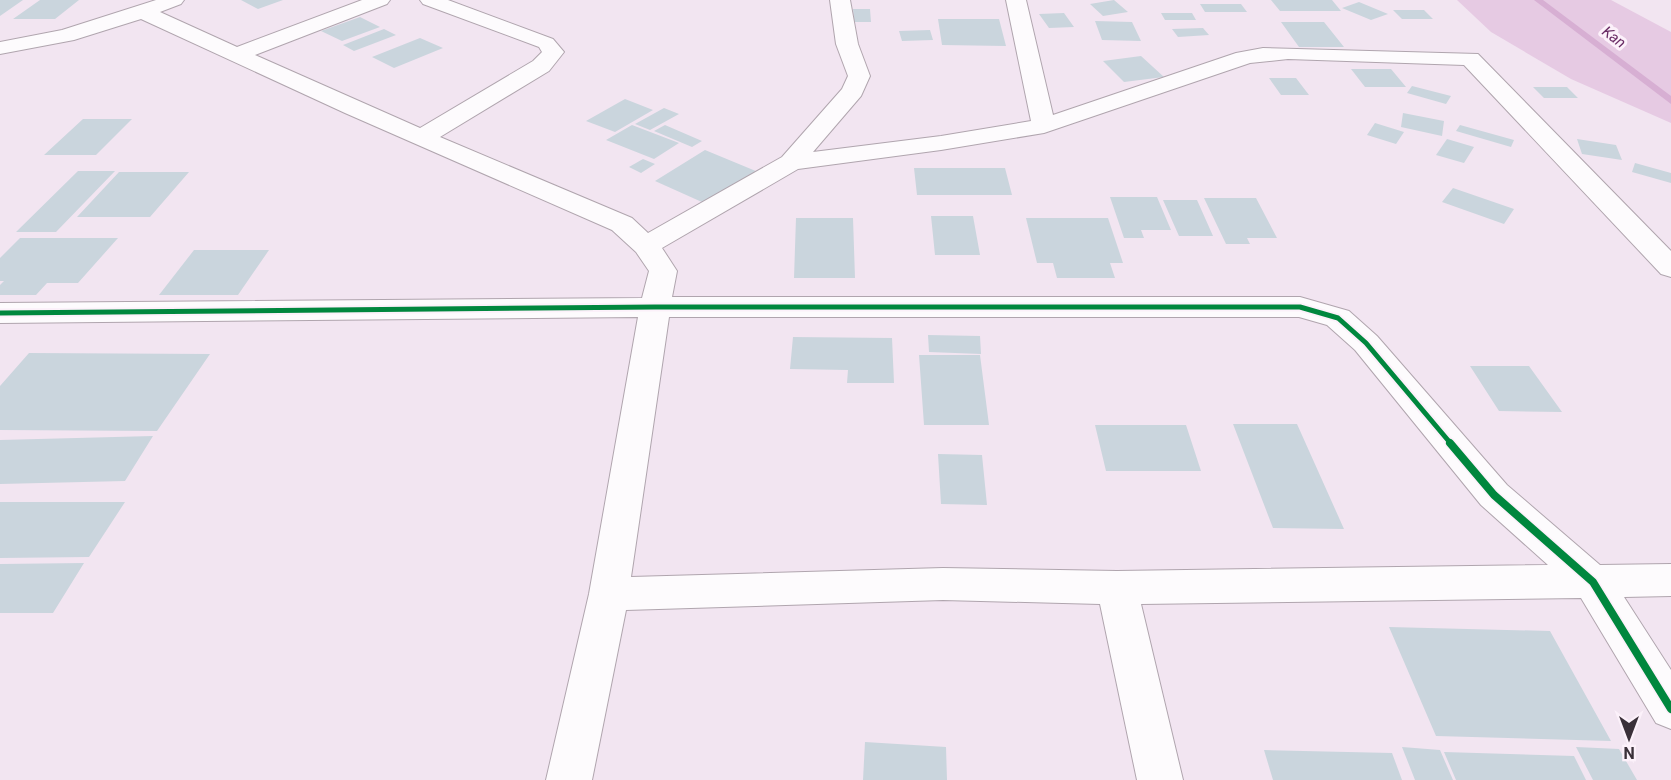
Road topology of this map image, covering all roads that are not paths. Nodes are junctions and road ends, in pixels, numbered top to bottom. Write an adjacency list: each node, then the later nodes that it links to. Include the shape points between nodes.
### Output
1 (174, 0): 6 (street)
2 (380, 0): 8 (street)
3 (430, 0): 10 (street, via 546,43 553,52 542,66)
4 (840, 0): 11 (street, via 847,44 859,76 853,91)
5 (1016, 0): 9 (street)
6 (143, 12): 7 (street); 8 (street)
7 (0, 48)
8 (239, 54): 10 (street)
9 (1044, 126): 11 (street); 13 (street, via 1263,54 1470,59)
10 (422, 137): 12 (street, via 622,224)
11 (791, 162): 12 (street)
12 (646, 246): 14 (street, via 663,271)
13 (1671, 268)
14 (655, 307): 15 (street); 17 (street, via 1300,307 1338,318 1366,343 1494,495); 19 (street)
15 (0, 313)
16 (1671, 580): 17 (street)
17 (1593, 582): 18 (street); 20 (street)
18 (1117, 588): 19 (street, via 943,584); 22 (street)
19 (609, 594): 21 (street)
20 (1671, 709)
21 (569, 780)
22 (1160, 780)

